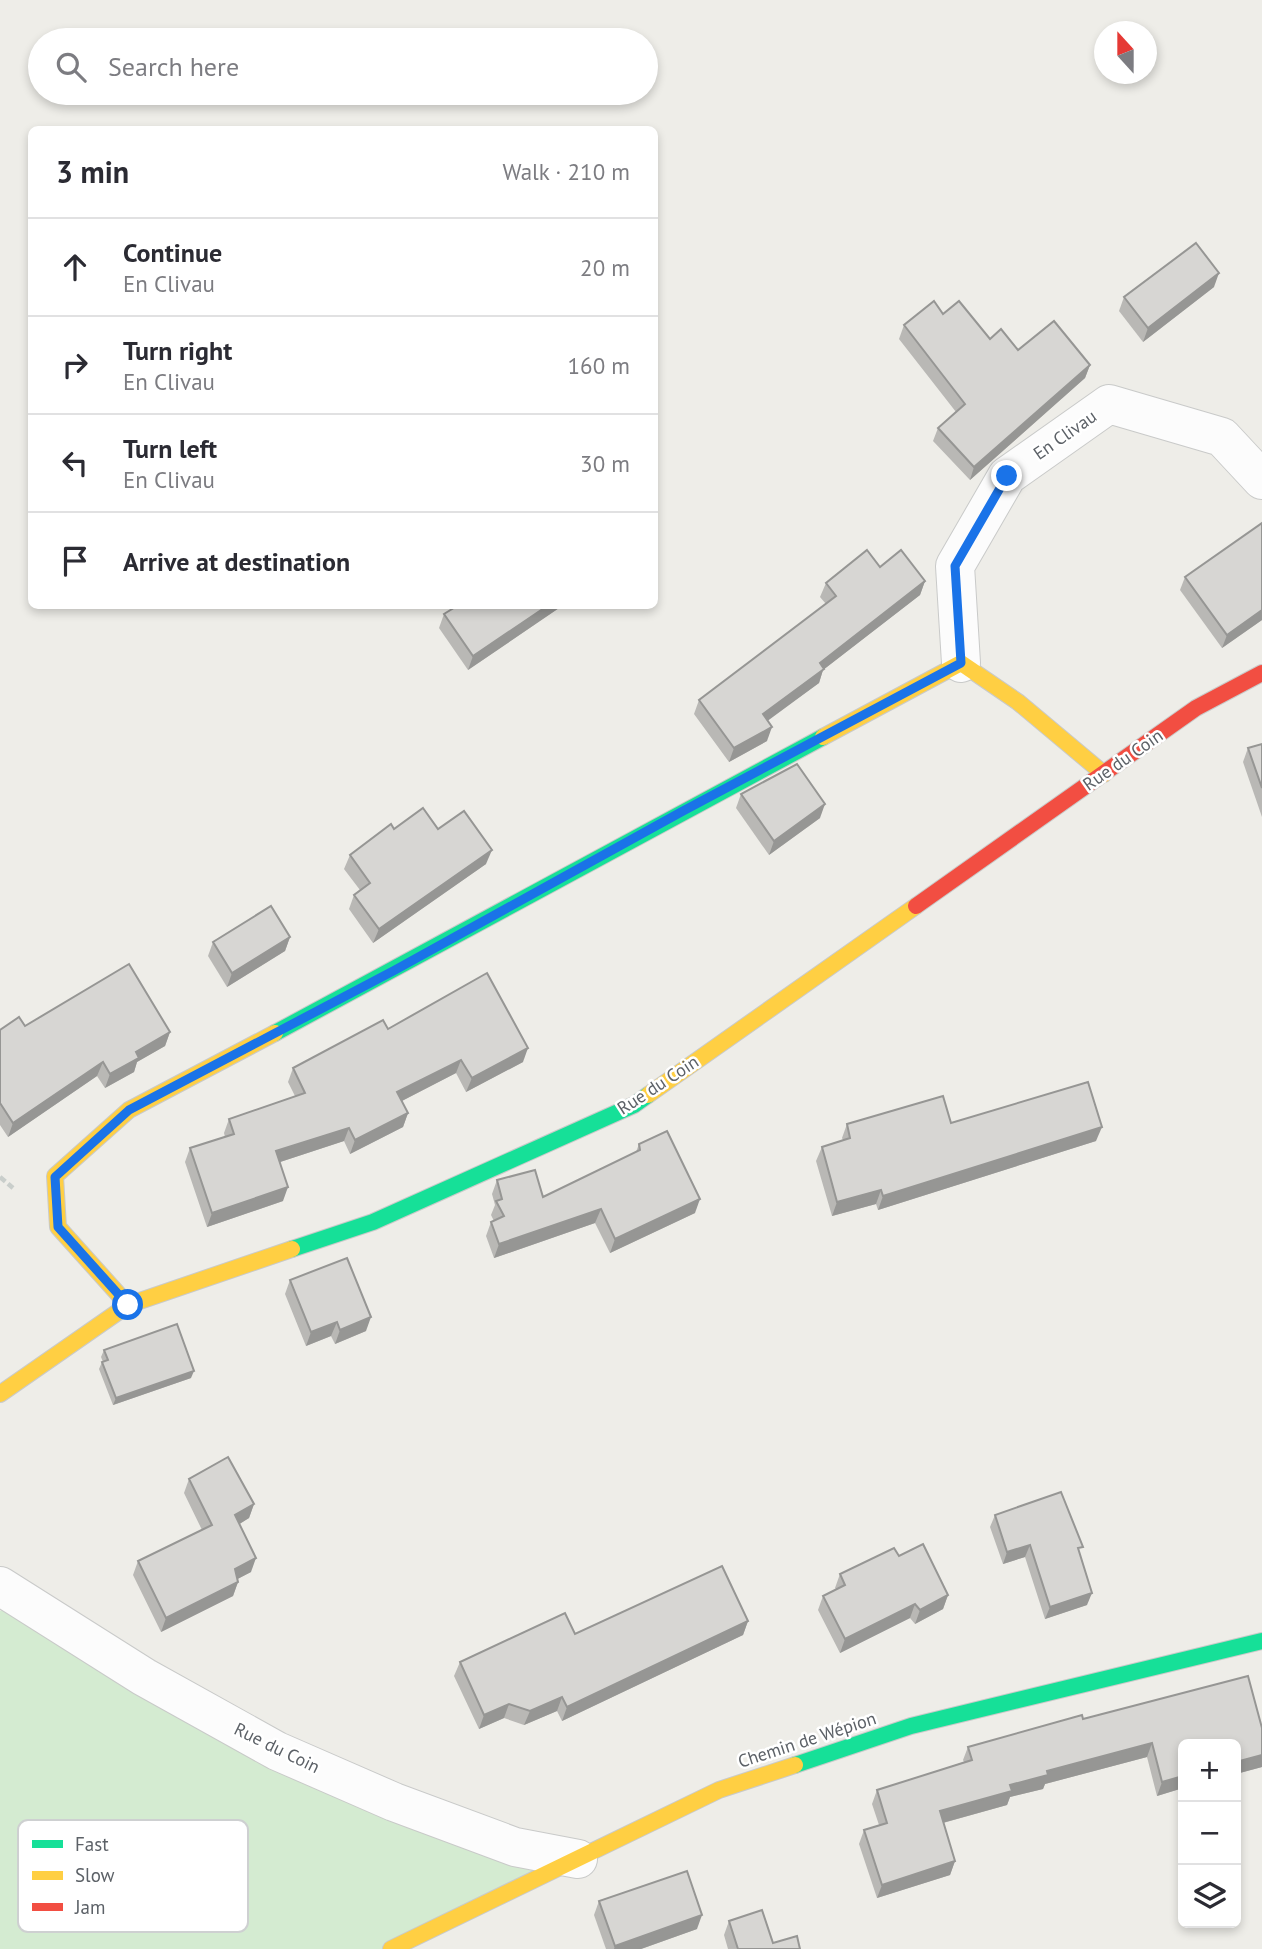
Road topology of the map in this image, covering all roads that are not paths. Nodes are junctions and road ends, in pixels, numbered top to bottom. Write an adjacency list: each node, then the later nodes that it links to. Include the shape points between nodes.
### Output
1 (1262, 480): 2 (street, En Clivau, via 1222,437 1110,404 1007,476 955,566)
2 (961, 663): 4 (street, via 1018,702); 5 (street, via 129,1110 55,1177 58,1227)
3 (1262, 673): 4 (street, Rue du Coin, via 1196,708)
4 (1104, 774): 5 (street, Rue du Coin, via 634,1105 373,1222)
5 (128, 1305): 6 (street, Rue du Coin)
6 (0, 1394)
7 (0, 1586): 9 (street, Rue du Coin, via 144,1677 277,1751 514,1847)
8 (1262, 1641): 9 (street, Chemin de Wépion, via 911,1726 719,1790)
9 (578, 1859): 10 (street, Chemin de Wépion)
10 (391, 1949)

